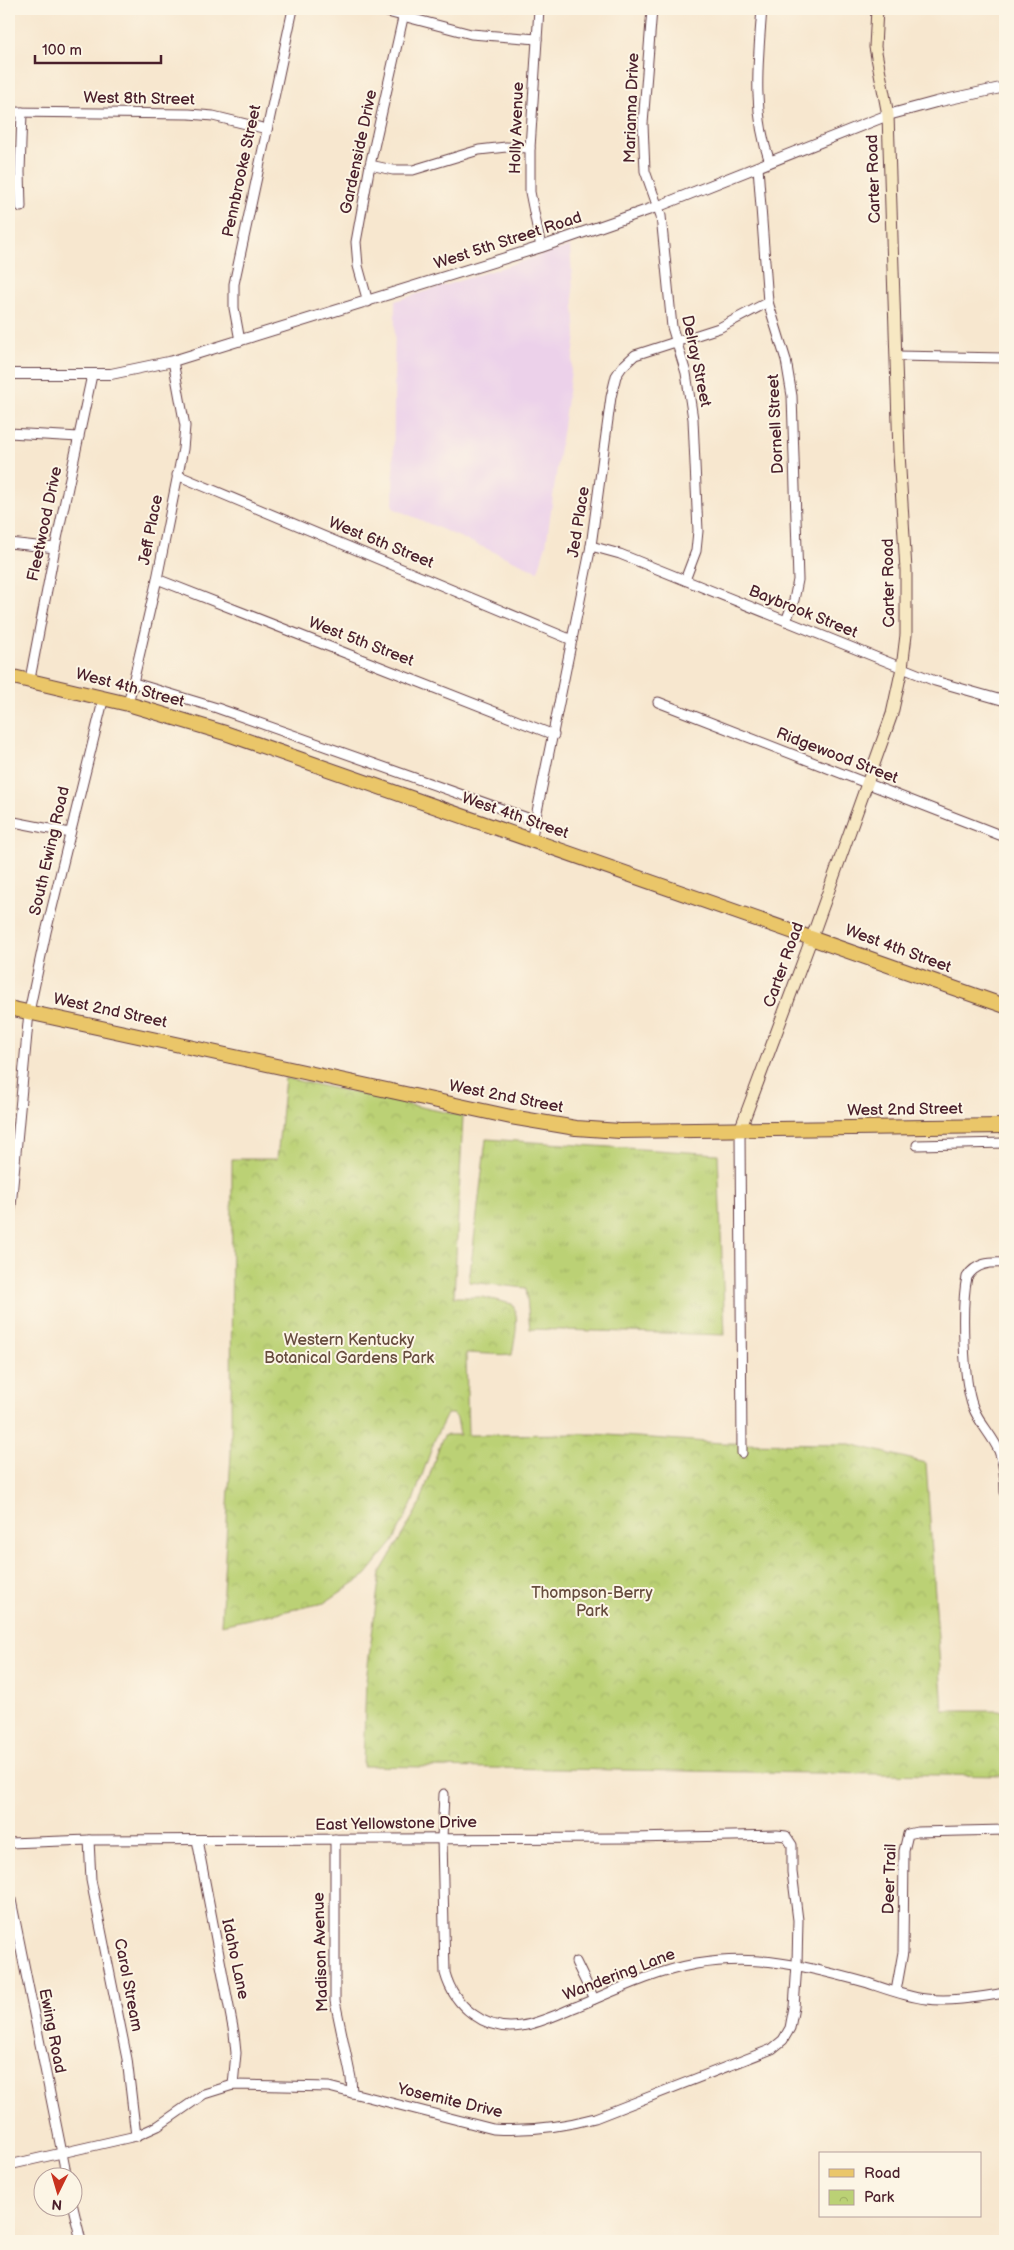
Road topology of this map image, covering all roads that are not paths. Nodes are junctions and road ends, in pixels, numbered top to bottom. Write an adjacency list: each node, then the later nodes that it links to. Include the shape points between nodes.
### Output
1 (294, 9): 13 (street, Pennbrooke Street)
2 (376, 9): 7 (street)
3 (539, 9): 8 (street, Holly Avenue)
4 (652, 9): 18 (street, Marianna Drive, via 643,148 645,171)
5 (762, 9): 15 (street, via 757,106)
6 (877, 9): 12 (main road, Carter Road, via 876,54)
7 (405, 12): 8 (street, via 471,34); 16 (street, Gardenside Drive)
8 (537, 38): 14 (street, Holly Avenue)
9 (1005, 87): 12 (street, West 5th Street Road)
10 (9, 112): 11 (street, West 8th Street)
11 (22, 112): 13 (street, West 8th Street, via 189,114 213,116); 19 (street)
12 (888, 115): 15 (street, West 5th Street Road); 25 (main road, Carter Road)
13 (267, 129): 23 (street, Pennbrooke Street, via 234,284 234,308)
14 (530, 148): 16 (street, via 479,150 413,170); 20 (street, Holly Avenue, via 530,192)
15 (770, 162): 17 (street, West 5th Street Road)
16 (370, 165): 21 (street, Gardenside Drive, via 356,242 358,266)
17 (758, 167): 18 (street, West 5th Street Road); 22 (street, Dornell Street)
18 (659, 206): 20 (street, West 5th Street Road); 24 (street, Delray Street)
19 (21, 207)
20 (541, 247): 21 (street, West 5th Street Road)
21 (368, 302): 23 (street, West 5th Street Road)
22 (768, 302): 24 (street, Jed Place, via 719,328); 38 (street, Dornell Street, via 786,360 792,396 798,580)
23 (240, 341): 27 (street, West 5th Street Road)
24 (676, 343): 34 (street, Jed Place, via 635,355 616,376); 37 (street, Delray Street, via 691,396 697,505 696,551)
25 (897, 356): 26 (street); 40 (main road, Carter Road, via 906,570 906,635)
26 (1005, 358)
27 (173, 361): 29 (street, West 5th Street Road, via 127,372); 32 (street, Jeff Place, via 185,426)
28 (9, 374): 29 (street, West 5th Street Road)
29 (92, 375): 31 (street, Fleetwood Drive)
30 (9, 433): 31 (street)
31 (80, 437): 35 (street, Fleetwood Drive)
32 (177, 475): 36 (street, Jeff Place); 39 (street, West 6th Street)
33 (9, 543): 35 (street)
34 (591, 546): 37 (street, Baybrook Street); 39 (street, Jed Place)
35 (55, 548): 42 (street, Fleetwood Drive)
36 (157, 579): 43 (street, Jeff Place); 48 (street, West 5th Street)
37 (685, 580): 38 (street, Baybrook Street)
38 (786, 621): 40 (street, Baybrook Street)
39 (572, 640): 48 (street, Jed Place)
40 (902, 668): 45 (street, Baybrook Street); 49 (main road, Carter Road, via 892,714)
41 (9, 676): 42 (main road, West 4th Street)
42 (30, 680): 44 (main road, West 4th Street)
43 (134, 683): 47 (street, Jeff Place); 51 (street, West 4th Street, via 217,708)
44 (104, 697): 47 (main road, West 4th Street); 52 (street, South Ewing Road)
45 (1005, 701)
46 (658, 702): 49 (street, Ridgewood Street)
47 (128, 704): 54 (main road, West 4th Street, via 225,733)
48 (554, 734): 51 (street, Jed Place)
49 (867, 783): 53 (street, Ridgewood Street); 55 (main road, Carter Road)
50 (9, 821): 52 (street)
51 (536, 821): 54 (street, Jed Place)
52 (70, 833): 58 (street, South Ewing Road)
53 (1005, 837)
54 (531, 840): 55 (main road, West 4th Street)
55 (812, 937): 56 (main road, West 4th Street); 62 (main road, Carter Road)
56 (1005, 1006)
57 (9, 1008): 58 (main road, West 2nd Street)
58 (30, 1012): 61 (street); 62 (main road, West 2nd Street, via 554,1125 620,1131)
59 (1005, 1126): 60 (main road, West 2nd Street)
60 (952, 1127): 62 (main road, West 2nd Street); 63 (street)
61 (13, 1128): 66 (street)
62 (740, 1130): 68 (street)
63 (951, 1143): 64 (street); 65 (street)
64 (1005, 1143)
65 (916, 1144)
66 (9, 1228)
67 (1005, 1263): 69 (street, via 977,1266 967,1277 965,1350 968,1388 974,1410 998,1449)
68 (742, 1453)
69 (1005, 1481): 70 (street)
70 (1005, 1492)
71 (444, 1794): 74 (street, Wandering Lane)
72 (1005, 1830): 82 (street, Deer Trail, via 908,1834 904,1851 904,1952)
73 (784, 1836): 74 (street, East Yellowstone Drive); 81 (street, Yosemite Drive, via 792,1845 798,1920)
74 (442, 1838): 77 (street, East Yellowstone Drive); 84 (street, Wandering Lane, via 444,1962 448,1983 460,2002 477,2017 510,2027 544,2020)
75 (88, 1840): 76 (street, East Yellowstone Drive); 78 (street, East Yellowstone Drive); 87 (street, Carol Stream, via 91,1880 127,2059)
76 (197, 1840): 77 (street, East Yellowstone Drive); 85 (street, Idaho Lane, via 234,2033)
77 (335, 1840): 86 (street, Madison Avenue, via 335,2002)
78 (9, 1843)
79 (9, 1890): 88 (street, Ewing Road)
80 (576, 1962): 84 (street)
81 (797, 1964): 82 (street, Wandering Lane); 84 (street, Wandering Lane, via 752,1961 698,1963 658,1974); 86 (street, Yosemite Drive, via 790,2028 772,2049 588,2120 512,2130 493,2129)
82 (896, 1991): 83 (street, Wandering Lane, via 924,1999 950,2001)
83 (1005, 1993)
84 (594, 1999)
85 (233, 2085): 86 (street, Yosemite Drive, via 317,2086); 87 (street, Yosemite Drive, via 204,2094 158,2126)
86 (352, 2093)
87 (136, 2136): 88 (street, Yosemite Drive)
88 (62, 2153): 89 (street, Yosemite Drive); 90 (street, Ewing Road)
89 (9, 2165)
90 (65, 2168)
91 (75, 2218): 92 (street)
92 (80, 2241)

